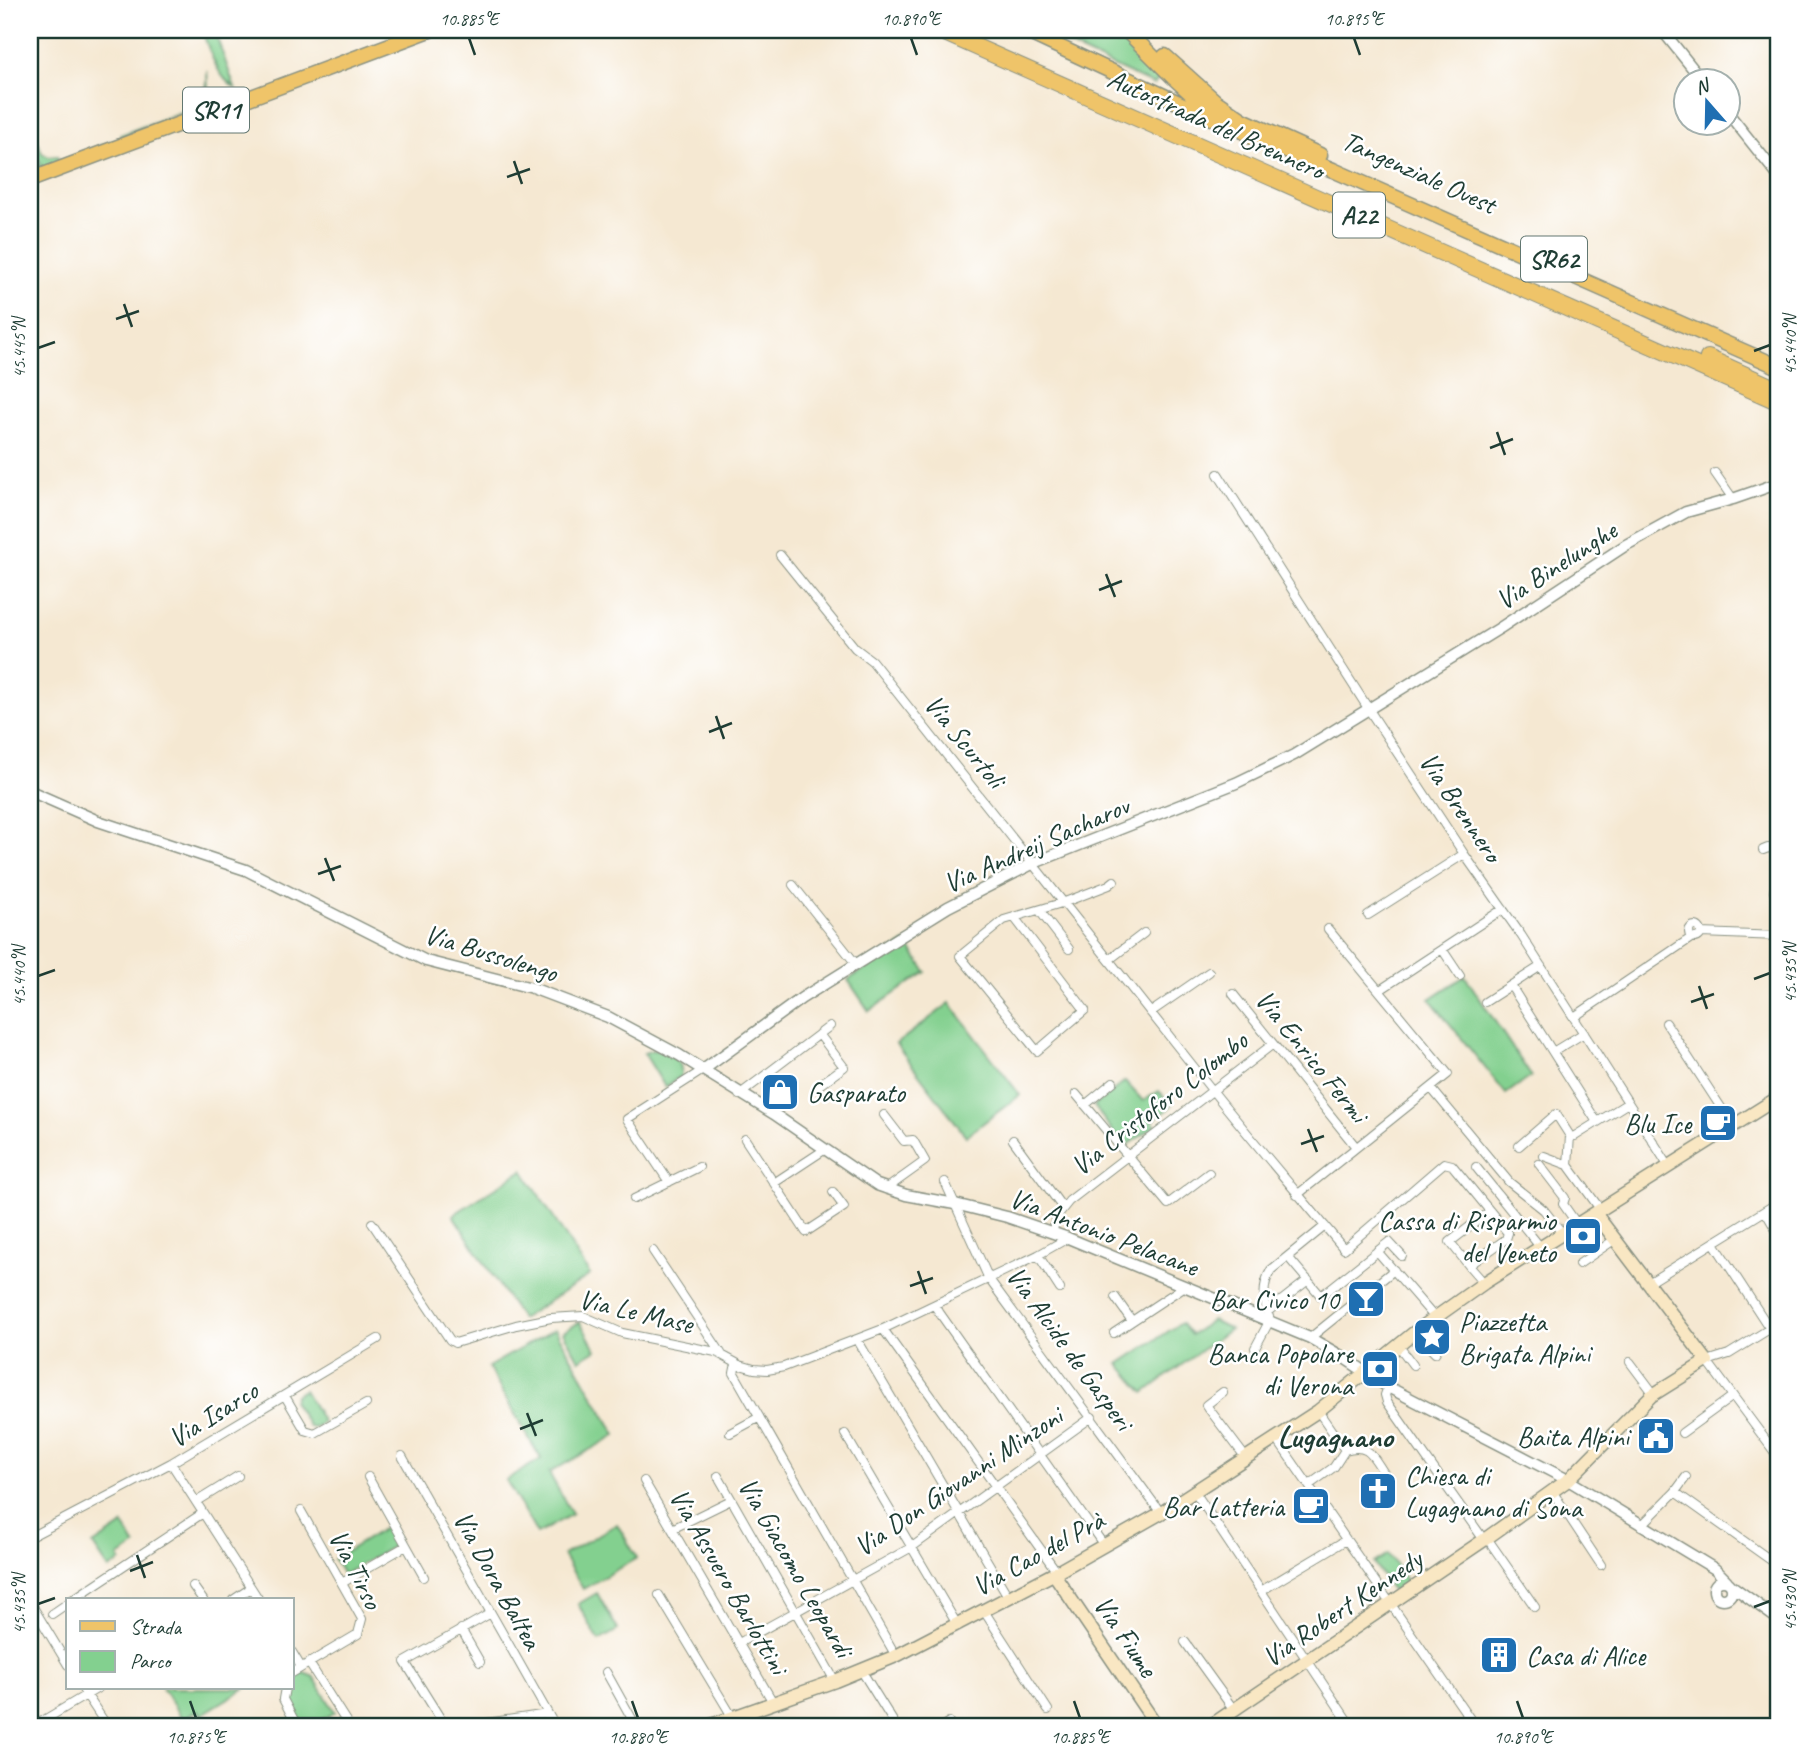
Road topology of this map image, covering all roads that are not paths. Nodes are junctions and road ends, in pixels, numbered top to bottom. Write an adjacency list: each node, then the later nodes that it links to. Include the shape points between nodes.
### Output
1 (430, 30): 12 (main road, SR11)
2 (938, 30): 16 (highway, Autostrada del Brennero / A22)
3 (962, 30): 15 (highway, Autostrada del Brennero / A22)
4 (1023, 30): 10 (main road)
5 (1126, 30): 10 (main road, Tangenziale Ovest / SR62, via 1208,109)
6 (1138, 30): 13 (main road, Tangenziale Ovest / SR62, via 1187,78 1242,120)
7 (1662, 30): 8 (street)
8 (1691, 66)
9 (1742, 131): 11 (street)
10 (1254, 138): 14 (main road, Tangenziale Ovest / SR62)
11 (1779, 177)
12 (30, 180)
13 (1779, 358)
14 (1779, 367)
15 (1779, 390)
16 (1779, 402)
17 (1715, 473): 20 (street)
18 (1218, 474): 22 (street, Via Brennero)
19 (1779, 483): 20 (street, Via Binelunghe)
20 (1733, 499): 22 (street, Via Binelunghe, via 1686,512 1626,545)
21 (780, 555): 27 (street, Via Scurtoli, via 855,648 872,661)
22 (1368, 709): 26 (street, Via Brennero); 27 (street, Via Andreij Sacharov, via 1294,755 1237,783)
23 (30, 791): 59 (street, Via Bussolengo, via 98,821 246,870 426,961 532,988 608,1017)
24 (1763, 850): 25 (street)
25 (1779, 850)
26 (1464, 854): 33 (street, Via Brennero); 35 (street)
27 (1034, 863): 32 (street, Via Scurtoli); 43 (street, Via Andreij Sacharov, via 948,907)
28 (1779, 868): 31 (street, via 1774,892)
29 (1114, 881): 32 (street)
30 (793, 885): 43 (street)
31 (1779, 893)
32 (1065, 902): 34 (street); 42 (street, Via Scurtoli)
33 (1503, 909): 41 (street); 44 (street, Via Brennero)
34 (1039, 910): 36 (street); 40 (street)
35 (1368, 915)
36 (1014, 917): 36 (street, via 960,956 1037,1051 1085,1010)
37 (1328, 929): 48 (street)
38 (1144, 933): 42 (street)
39 (1779, 936): 52 (street, via 1701,933 1698,937 1687,930)
40 (1069, 949)
41 (1442, 949): 46 (street); 48 (street)
42 (1110, 959): 51 (street, Via Scurtoli)
43 (856, 964): 59 (street, Via Andreij Sacharov)
44 (1541, 966): 47 (street); 52 (street, Via Brennero)
45 (1209, 972): 51 (street)
46 (1460, 976)
47 (1511, 986): 50 (street); 58 (street)
48 (1380, 989): 62 (street, via 1448,1074)
49 (1233, 994): 57 (street, Via Enrico Fermi)
50 (1485, 1002)
51 (1151, 1012): 63 (street, Via Scurtoli)
52 (1574, 1017): 55 (street, Via Brennero)
53 (1666, 1023): 71 (street)
54 (830, 1026): 56 (street)
55 (1584, 1032): 58 (street); 67 (street, Via Brennero)
56 (819, 1034): 61 (street, via 845,1067); 65 (street)
57 (1273, 1044): 63 (street, Via Cristoforo Colombo); 76 (street, Via Enrico Fermi)
58 (1553, 1052): 70 (street)
59 (703, 1070): 65 (street, Via Antonio Pelacane); 84 (street, via 627,1119)
60 (1113, 1083): 68 (street)
61 (818, 1086)
62 (1431, 1088): 76 (street, Via Enrico Fermi); 101 (street, via 1509,1182 1544,1210)
63 (1212, 1090): 78 (street, Via Cristoforo Colombo); 89 (street, Via Scurtoli)
64 (1076, 1094): 68 (street)
65 (739, 1095): 77 (street, Via Antonio Pelacane)
66 (1779, 1097): 71 (main road, Via Cao del Prà)
67 (1628, 1103): 70 (street); 80 (street, Via Brennero)
68 (1085, 1105): 78 (street)
69 (884, 1115): 87 (street, via 904,1141 913,1140 925,1161)
70 (1597, 1122): 72 (street)
71 (1733, 1126): 80 (main road, Via Cao del Prà)
72 (1575, 1136)
73 (745, 1139): 86 (street)
74 (1013, 1140): 93 (street)
75 (1519, 1146): 79 (street, via 1556,1114 1570,1136)
76 (1356, 1147): 89 (street, Via Enrico Fermi)
77 (824, 1150): 86 (street); 87 (street, Via Antonio Pelacane)
78 (1127, 1156): 83 (street, via 1168,1204); 93 (street, Via Cristoforo Colombo)
79 (1568, 1165): 95 (street); 98 (street, via 1541,1160)
80 (1668, 1166): 95 (main road, Via Cao del Prà)
81 (699, 1167): 84 (street)
82 (1476, 1167): 106 (street)
83 (1209, 1173)
84 (669, 1182): 90 (street)
85 (945, 1182): 92 (street, Via Alcide de Gasperi)
86 (774, 1183): 88 (street, via 806,1232 844,1207)
87 (886, 1189): 92 (street, Via Antonio Pelacane)
88 (833, 1192)
89 (1297, 1195): 99 (street, Via Scurtoli)
90 (634, 1199)
91 (1779, 1202): 96 (street)
92 (955, 1204): 100 (street, Via Antonio Pelacane); 115 (street, Via Alcide de Gasperi)
93 (1062, 1207): 100 (street, Via Cristoforo Colombo)
94 (1490, 1211): 99 (street, Via Scurtoli, via 1452,1165 1444,1163 1344,1249); 113 (street, via 1508,1233 1506,1239); 113 (street, via 1450,1242)
95 (1598, 1211): 98 (main road, Via Cao del Prà); 104 (main road)
96 (1765, 1211): 102 (street); 105 (street)
97 (372, 1223): 136 (street, Via Le Mase, via 455,1343 516,1325 583,1316 622,1333)
98 (1577, 1224): 101 (main road, Via Cao del Prà)
99 (1325, 1226): 111 (street)
100 (1052, 1233): 103 (street, Via Antonio Pelacane)
101 (1562, 1234): 106 (main road, Via Cao del Prà)
102 (1779, 1235)
103 (1068, 1238): 109 (street); 119 (street, Via Antonio Pelacane)
104 (1614, 1240): 112 (street); 118 (main road)
105 (1714, 1243): 118 (street); 128 (street)
106 (1541, 1248): 117 (main road, Via Cao del Prà)
107 (653, 1251): 136 (street)
108 (1377, 1251): 110 (street, via 1389,1242); 114 (street); 116 (street, via 1321,1296)
109 (1038, 1255): 115 (street); 120 (street)
110 (1402, 1256)
111 (1288, 1257): 116 (street); 123 (street, via 1266,1278)
112 (1579, 1264)
113 (1471, 1267): 117 (street)
114 (1394, 1270): 124 (street); 131 (street)
115 (989, 1279): 122 (street); 149 (street, Via Alcide de Gasperi)
116 (1308, 1280): 123 (street)
117 (1484, 1283): 124 (main road, Via Cao del Prà)
118 (1647, 1284): 137 (main road)
119 (1185, 1286): 123 (street, Via Antonio Pelacane); 125 (street)
120 (1060, 1289)
121 (1115, 1297): 125 (street)
122 (934, 1305): 127 (street); 157 (street)
123 (1268, 1316): 131 (street, Via Antonio Pelacane); 135 (street)
124 (1432, 1320): 129 (main road, Via Cao del Prà); 129 (street, via 1442,1341 1435,1353)
125 (1132, 1321): 130 (street)
126 (1779, 1323): 128 (street)
127 (883, 1329): 133 (street); 169 (street)
128 (1770, 1329): 137 (street, via 1729,1354)
129 (1415, 1332): 134 (main road, Via Cao del Prà)
130 (1114, 1333)
131 (1310, 1338): 141 (street, Via Antonio Pelacane)
132 (378, 1339): 145 (street, Via Isarco)
133 (858, 1339): 139 (street, Via Le Mase, via 785,1367 767,1370); 177 (street)
134 (1398, 1345): 140 (street); 141 (main road, Via Cao del Prà)
135 (1255, 1348)
136 (721, 1353): 139 (street, Via Le Mase)
137 (1707, 1361): 144 (main road, Via Robert Kennedy); 146 (street)
138 (1630, 1362): 144 (street)
139 (740, 1365): 150 (street, via 734,1373)
140 (1413, 1365)
141 (1364, 1371): 142 (street, Via Antonio Pelacane); 148 (main road, Via Cao del Prà)
142 (1388, 1387): 166 (street, Via Antonio Pelacane); 182 (street, via 1387,1402)
143 (1223, 1392): 158 (street, via 1206,1405)
144 (1654, 1394): 166 (main road, Via Robert Kennedy)
145 (285, 1396): 147 (street, via 310,1433); 160 (street, Via Isarco)
146 (1733, 1396): 152 (street); 159 (street)
147 (366, 1404)
148 (1318, 1410): 154 (main road, Via Cao del Prà); 155 (street)
149 (1092, 1417): 157 (street, Via Don Giovanni Minzoni); 178 (street, Via Alcide de Gasperi)
150 (758, 1418): 151 (street); 192 (street)
151 (730, 1433)
152 (1682, 1433)
153 (845, 1434): 186 (street)
154 (1276, 1438): 158 (main road, Via Cao del Prà); 168 (street)
155 (1345, 1450): 163 (street, via 1357,1446 1368,1450); 168 (street, via 1334,1467)
156 (402, 1455): 211 (street, Via Dora Baltea)
157 (1040, 1455): 169 (street, Via Don Giovanni Minzoni); 184 (street)
158 (1246, 1458): 171 (main road, Via Cao del Prà)
159 (1779, 1458)
160 (171, 1463): 174 (street, Via Isarco); 181 (street)
161 (238, 1476): 174 (street)
162 (718, 1476): 173 (street, Via Giacomo Leopardi)
163 (1386, 1476)
164 (368, 1477): 185 (street)
165 (1686, 1477): 172 (street)
166 (1568, 1480): 170 (main road, Via Robert Kennedy); 179 (street, Via Antonio Pelacane)
167 (644, 1481): 180 (street, Via Assuero Barlottini)
168 (1309, 1485): 183 (street)
169 (997, 1488): 177 (street, Via Don Giovanni Minzoni); 190 (street)
170 (1552, 1491): 182 (main road, Via Robert Kennedy); 188 (street)
171 (1195, 1492): 178 (main road, Via Cao del Prà); 198 (street)
172 (1675, 1492): 179 (street); 189 (street)
173 (731, 1500): 180 (street); 210 (street, Via Giacomo Leopardi)
174 (196, 1502): 176 (street, Via Isarco)
175 (301, 1511): 193 (street, Via Tirso)
176 (203, 1513): 196 (street, Via Isarco); 200 (street)
177 (959, 1513): 186 (street, Via Don Giovanni Minzoni); 204 (street)
178 (1161, 1513): 184 (main road, Via Cao del Prà)
179 (1642, 1526): 187 (street, Via Antonio Pelacane)
180 (672, 1529): 217 (street, Via Assuero Barlottini)
181 (30, 1537)
182 (1486, 1539): 207 (main road, Via Robert Kennedy); 208 (street)
183 (1346, 1540): 198 (street); 207 (street)
184 (1103, 1544): 190 (main road, Via Cao del Prà)
185 (406, 1546): 191 (street); 193 (street)
186 (912, 1547): 192 (street, Via Don Giovanni Minzoni); 214 (street)
187 (1700, 1560): 195 (street); 197 (street, Via Antonio Pelacane, via 1715,1569)
188 (1601, 1564)
189 (1779, 1566)
190 (1056, 1573): 204 (main road, Via Cao del Prà); 245 (main road, Via Fiume)
191 (424, 1577)
192 (852, 1580): 210 (street, Via Don Giovanni Minzoni); 219 (street)
193 (342, 1583): 223 (street, Via Tirso, via 362,1619 361,1629)
194 (193, 1586): 201 (street)
195 (1714, 1587): 197 (street, via 1721,1581); 197 (street, via 1719,1598)
196 (251, 1588): 202 (street); 203 (street, Via Isarco)
197 (1729, 1589): 213 (street)
198 (1261, 1591): 220 (street)
199 (659, 1595): 234 (street)
200 (75, 1598)
201 (202, 1598)
202 (236, 1598)
203 (258, 1598)
204 (1009, 1598): 209 (main road, Via Cao del Prà)
205 (30, 1602): 221 (street)
206 (66, 1604): 212 (street)
207 (1391, 1604): 220 (main road, Via Robert Kennedy); 248 (street)
208 (1535, 1607)
209 (984, 1611): 214 (main road, Via Cao del Prà); 231 (street)
210 (795, 1612): 217 (street, Via Don Giovanni Minzoni); 227 (street, Via Giacomo Leopardi)
211 (491, 1613): 215 (street); 233 (street, Via Dora Baltea)
212 (52, 1614)
213 (1779, 1620)
214 (958, 1626): 219 (main road, Via Cao del Prà)
215 (461, 1629): 222 (street); 239 (street, via 405,1662)
216 (1185, 1642): 232 (street)
217 (739, 1643): 230 (street, Via Assuero Barlottini)
218 (294, 1654): 223 (street)
219 (896, 1656): 224 (main road, Via Cao del Prà)
220 (1308, 1661): 232 (main road, Via Robert Kennedy); 247 (street)
221 (66, 1662)
222 (480, 1662)
223 (305, 1665): 225 (street); 238 (street)
224 (861, 1670): 227 (main road, Via Cao del Prà); 244 (street)
225 (294, 1672)
226 (606, 1672): 242 (street)
227 (835, 1681): 230 (main road, Via Cao del Prà)
228 (285, 1690): 237 (street, via 283,1699)
229 (85, 1691): 235 (street); 236 (street)
230 (774, 1704): 234 (main road, Via Cao del Prà)
231 (1048, 1710)
232 (1234, 1710): 246 (main road, Via Robert Kennedy)
233 (548, 1714): 240 (street); 241 (street, Via Dora Baltea)
234 (733, 1718): 243 (main road, Via Cao del Prà)
235 (34, 1726)
236 (107, 1726)
237 (297, 1726)
238 (349, 1726)
239 (445, 1726)
240 (466, 1726)
241 (555, 1726)
242 (636, 1726)
243 (708, 1726)
244 (896, 1726)
245 (1157, 1726)
246 (1210, 1726)
247 (1351, 1726)
248 (1475, 1726)

